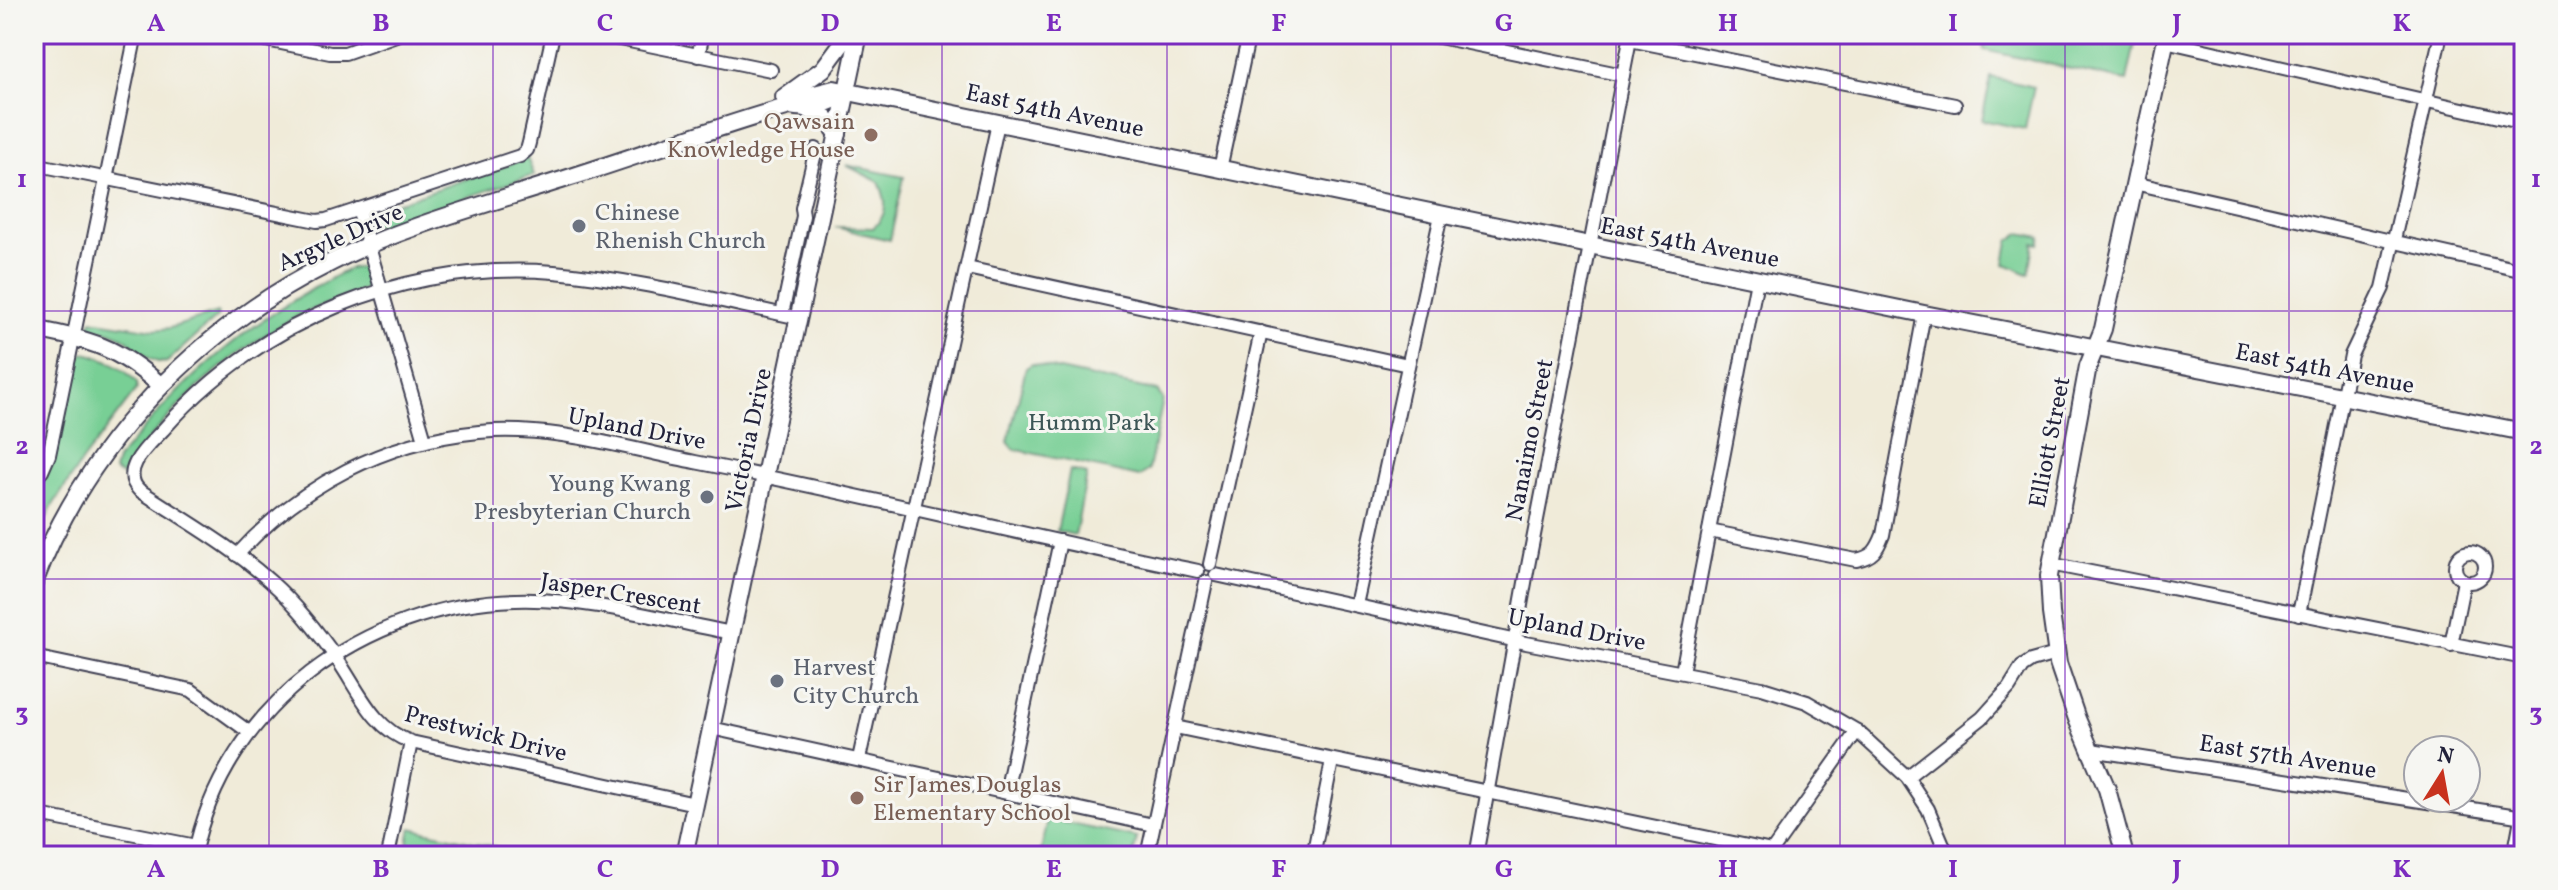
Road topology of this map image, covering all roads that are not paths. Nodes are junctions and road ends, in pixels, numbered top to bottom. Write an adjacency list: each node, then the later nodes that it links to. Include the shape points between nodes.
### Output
1 (136, 34): 27 (street)
2 (237, 34): 3 (street, via 330,53)
3 (399, 34)
4 (553, 34): 29 (street, via 527,150)
5 (595, 34): 13 (street)
6 (703, 34): 13 (street)
7 (856, 34): 16 (street, Victoria Drive); 20 (street, via 823,69)
8 (1249, 34): 26 (street)
9 (1425, 34): 15 (street)
10 (2441, 34): 17 (street)
11 (1631, 37): 15 (street, Nanaimo Street); 18 (street)
12 (2166, 37): 17 (street); 28 (street, Elliott Street)
13 (698, 56): 14 (street)
14 (771, 70)
15 (1623, 75): 35 (street, Nanaimo Street)
16 (847, 93): 19 (street, Argyle Drive, via 832,102); 21 (street, East 54th Avenue); 23 (street, Victoria Drive)
17 (2426, 100): 22 (street); 33 (street)
18 (1955, 105)
19 (798, 107): 20 (street, Argyle Drive); 23 (street, via 826,118)
20 (769, 112): 34 (street, Argyle Drive)
21 (998, 123): 26 (street, East 54th Avenue); 36 (street)
22 (2524, 123)
23 (838, 134): 32 (street, Victoria Drive)
24 (816, 149): 31 (street)
25 (34, 164): 27 (street)
26 (1220, 169): 30 (street, East 54th Avenue)
27 (107, 178): 29 (street, via 317,221); 44 (street)
28 (2134, 183): 33 (street); 45 (street, Elliott Street)
29 (358, 209): 34 (street)
30 (1441, 215): 35 (street, East 54th Avenue); 46 (street)
31 (803, 216): 32 (street); 41 (street)
32 (820, 219): 41 (street, Victoria Drive)
33 (2394, 242): 37 (street); 48 (street, via 2379,300 2351,355)
34 (369, 246): 39 (street); 47 (street, Argyle Drive, via 259,304)
35 (1589, 246): 38 (street, East 54th Avenue); 64 (street, Nanaimo Street)
36 (967, 268): 43 (street); 53 (street)
37 (2524, 271)
38 (1757, 280): 40 (street, East 54th Avenue); 54 (street)
39 (382, 291): 41 (street, via 462,274 556,272); 50 (street); 56 (street, Prestwick Drive, via 322,311 241,359 197,394 135,465 131,480 139,490)
40 (1924, 314): 45 (street, East 54th Avenue); 54 (street, via 1877,550 1856,560)
41 (791, 316): 51 (street, Victoria Drive)
42 (34, 329): 44 (street)
43 (1261, 332): 46 (street); 58 (street)
44 (73, 337): 47 (street, via 122,354); 52 (street, via 49,455)
45 (2096, 347): 48 (street, East 54th Avenue); 57 (street, Elliott Street)
46 (1408, 365): 61 (street)
47 (161, 386): 60 (street, Argyle Drive, via 85,484)
48 (2343, 395): 49 (street, East 54th Avenue); 62 (street)
49 (2524, 432)
50 (425, 440): 51 (street, Upland Drive, via 523,431); 56 (street, Upland Drive, via 389,451 311,490)
51 (765, 476): 53 (street, Upland Drive); 63 (street, Victoria Drive)
52 (34, 479)
53 (913, 509): 55 (street, Upland Drive); 77 (street)
54 (1709, 531): 70 (street)
55 (1060, 541): 58 (street, Upland Drive); 80 (street)
56 (237, 555): 67 (street, Prestwick Drive, via 282,592)
57 (2050, 564): 62 (street); 66 (street, Elliott Street)
58 (1207, 573): 61 (street, Upland Drive); 71 (street)
59 (2464, 581): 65 (street)
60 (34, 583)
61 (1356, 605): 64 (street, Upland Drive)
62 (2299, 614): 65 (street)
63 (731, 633): 67 (street, Jasper Crescent, via 591,606 516,600 405,619); 72 (street, Victoria Drive)
64 (1514, 640): 70 (street, Upland Drive); 81 (street, Nanaimo Street)
65 (2451, 645): 69 (street)
66 (2056, 654): 76 (street, Elliott Street); 79 (street, via 2022,667 1982,718)
67 (334, 655): 74 (street, Jasper Crescent, via 277,701); 75 (street, Prestwick Drive, via 382,725)
68 (34, 657): 74 (street, via 191,690)
69 (2524, 658)
70 (1682, 672): 73 (street, Upland Drive, via 1788,695)
71 (1175, 727): 78 (street); 85 (street)
72 (711, 728): 77 (street); 82 (street, Victoria Drive)
73 (1857, 731): 79 (street, Upland Drive); 87 (street)
74 (249, 732): 86 (street, Jasper Crescent, via 219,785)
75 (411, 742): 82 (street, Prestwick Drive); 88 (street)
76 (2091, 750): 83 (street, East 57th Avenue); 94 (street, Elliott Street)
77 (859, 759): 80 (street)
78 (1332, 761): 81 (street); 91 (street)
79 (1907, 777): 93 (street, Upland Drive)
80 (1006, 792): 85 (street)
81 (1488, 792): 87 (street); 92 (street, Nanaimo Street)
82 (695, 804): 89 (street, Victoria Drive)
83 (2523, 812): 95 (street)
84 (34, 814): 86 (street)
85 (1153, 825): 90 (street)
86 (195, 851)
87 (1772, 853)
88 (388, 856)
89 (684, 856)
90 (1147, 856)
91 (1313, 856)
92 (1476, 856)
93 (1948, 856)
94 (2125, 856)
95 (2514, 856)

